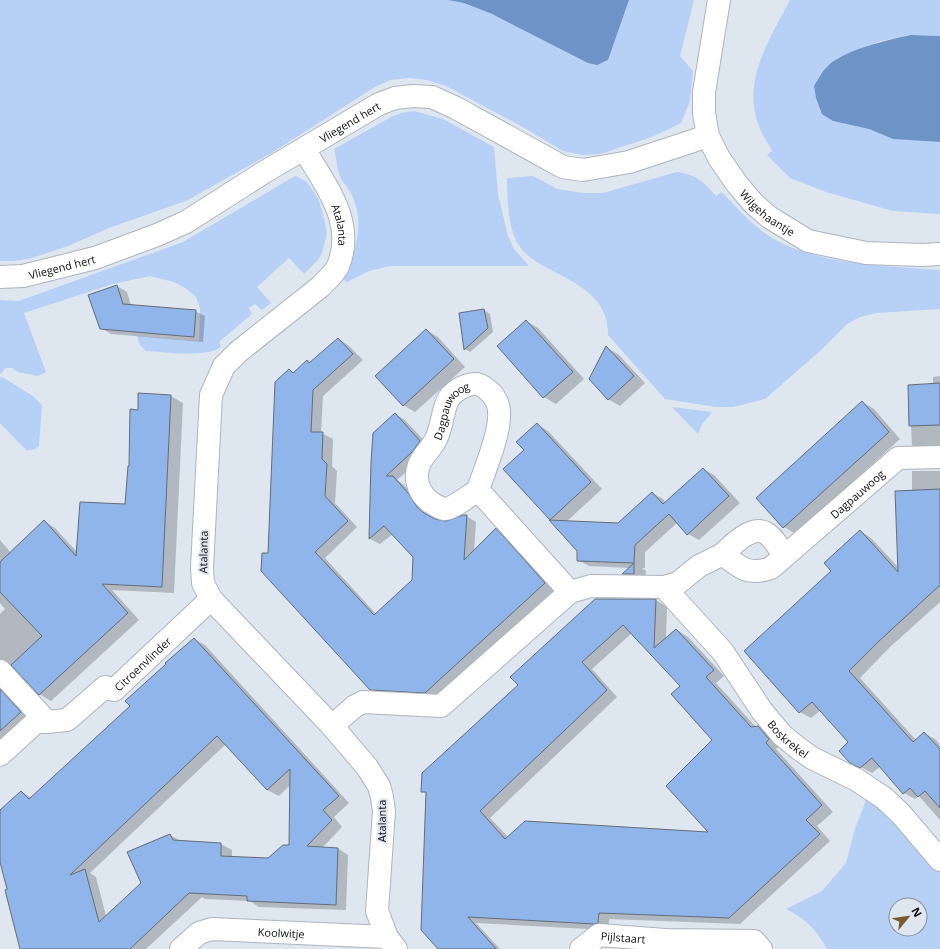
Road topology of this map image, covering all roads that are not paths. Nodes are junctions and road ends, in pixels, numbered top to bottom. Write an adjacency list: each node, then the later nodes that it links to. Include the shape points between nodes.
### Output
1 (719, 0): 3 (street, Wilgehaantje)
2 (729, 0): 3 (street, Wilgehaantje)
3 (710, 53): 4 (street, Wilgehaantje, via 704,92)
4 (708, 136): 5 (street, Vliegend hert, via 629,162 583,170 563,167 432,97 413,96 395,98 379,104); 6 (street, Wilgehaantje, via 719,158 752,203 769,217 808,241 866,253 922,256)
5 (304, 148): 7 (street, Vliegend hert, via 186,222 157,235 95,258 23,276); 14 (street, Atalanta, via 337,205 343,222 344,242 338,266 330,277 238,352 224,366 211,395 202,568 203,583)
6 (940, 254)
7 (0, 277)
8 (940, 457): 11 (street, Dagpauwoog, via 898,458)
9 (478, 490): 9 (street, Dagpauwoog, via 495,440 499,417 498,404 494,397 477,384 452,394 447,402 436,440 420,463 416,474 424,496 444,509); 13 (street)
10 (723, 554): 11 (street, Dagpauwoog, via 738,566 753,572 771,568); 11 (street, via 737,541 756,532 762,532 773,540); 12 (street, via 699,566 678,583)
11 (784, 556)
12 (664, 587): 13 (street, via 591,586); 19 (street, Boskrekel, via 723,652 762,711 782,734 812,758 857,780 884,798)
13 (570, 592): 17 (street, via 441,706 363,702)
14 (212, 599): 16 (street, Citroenvlinder, via 114,690 105,687 67,720); 17 (street, Atalanta)
15 (0, 671): 16 (street)
16 (47, 722): 18 (street, Citroenvlinder, via 36,722)
17 (332, 726): 20 (street, Atalanta, via 367,767 379,786 384,811 377,911)
18 (0, 754)
19 (940, 860)
20 (392, 943): 21 (street, Koolwitje, via 212,930 199,933)
21 (181, 949)
22 (581, 949): 23 (street, Pijlstaart, via 599,935 665,940 754,941)
23 (761, 949)

